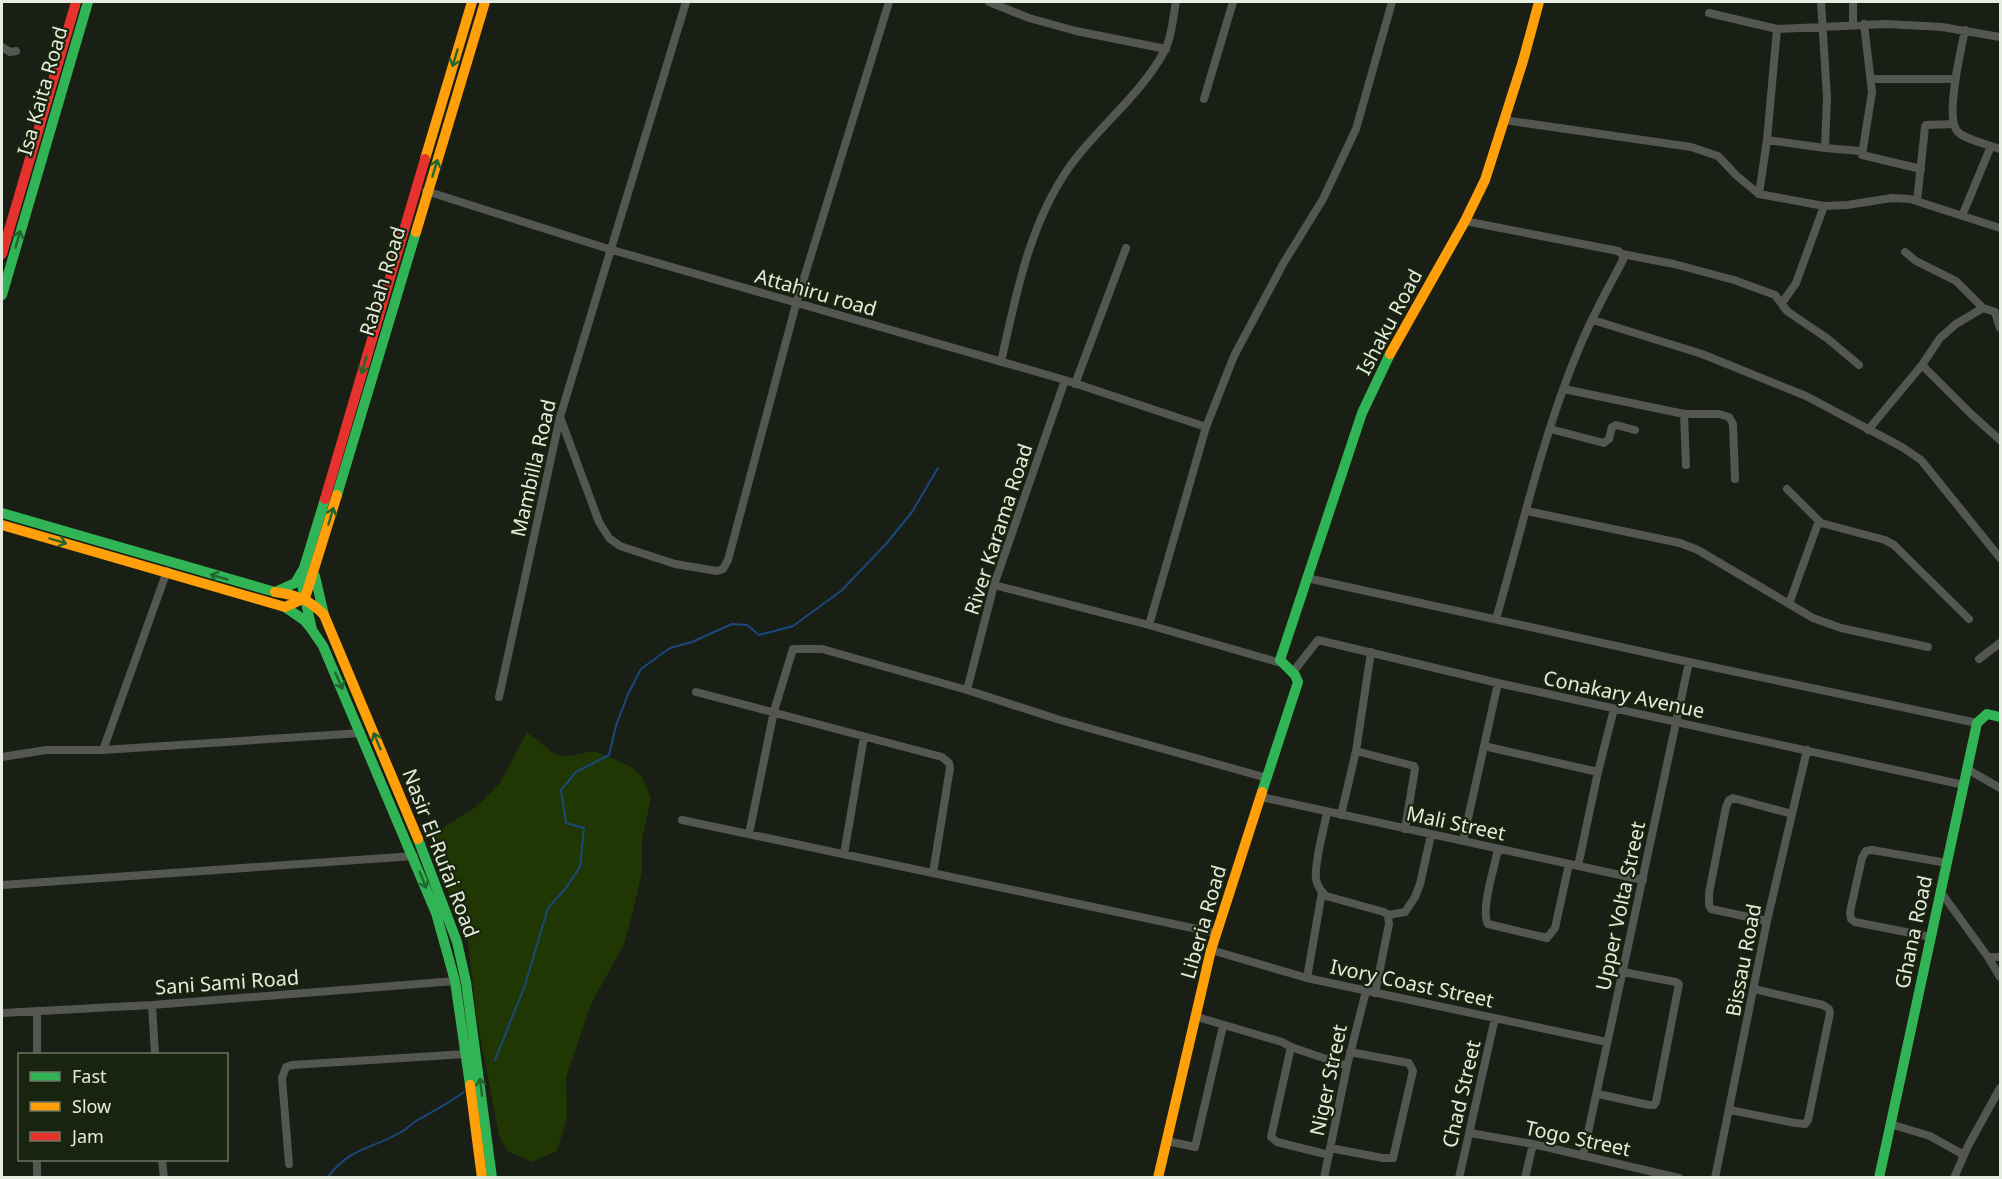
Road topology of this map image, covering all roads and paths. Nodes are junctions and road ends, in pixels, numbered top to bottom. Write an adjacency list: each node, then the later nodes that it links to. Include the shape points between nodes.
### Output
1 (76, 2): 46 (main road, Isa Kaita Road)
2 (88, 2): 48 (main road, Isa Kaita Road, one-way to 2)
3 (472, 2): 35 (main road, Rabah Road, one-way to 35)
4 (485, 2): 36 (main road, Rabah Road, one-way to 4)
5 (686, 2): 44 (street, Mambilla Road)
6 (889, 2): 50 (street)
7 (989, 2): 22 (street, via 1076,31)
8 (1176, 2): 22 (street)
9 (1233, 2): 26 (street)
10 (1392, 2): 62 (street, via 1356,129 1323,199 1249,325)
11 (1539, 2): 27 (main road, Ishaku Road)
12 (1821, 2): 17 (street)
13 (1853, 2): 16 (street)
14 (1709, 13): 18 (street)
15 (1864, 24): 16 (street); 19 (street); 24 (street)
16 (1854, 25): 17 (street)
17 (1822, 28): 18 (street); 31 (street, via 1827,97)
18 (1777, 29): 29 (street)
19 (1965, 30): 20 (street); 25 (street)
20 (2001, 37)
21 (2, 47): 23 (street)
22 (1166, 49): 54 (street, via 1143,82 1070,166 1040,217)
23 (16, 51)
24 (1871, 79): 25 (street); 33 (street)
25 (1956, 79): 28 (street)
26 (1204, 99)
27 (1504, 120): 37 (street, via 1690,147 1718,156); 41 (main road, Ishaku Road, via 1485,180)
28 (1954, 124): 30 (street, via 1963,136); 34 (street, via 1926,125)
29 (1767, 140): 31 (street); 37 (street)
30 (1991, 146): 32 (street); 40 (street)
31 (1825, 148): 33 (street)
32 (2001, 149)
33 (1861, 151): 34 (street, via 1862,155)
34 (1921, 169): 38 (street)
35 (416, 188): 36 (street, Attahiru road); 68 (main road, Rabah Road, one-way to 68)
36 (428, 191): 44 (street, Attahiru road); 68 (main road, Rabah Road)
37 (1759, 194): 39 (street)
38 (1917, 201): 39 (street, via 1892,198); 40 (street)
39 (1824, 206): 49 (street, via 1796,283)
40 (1962, 216): 42 (street)
41 (1464, 221): 47 (street); 78 (main road, Ishaku Road, via 1362,412)
42 (2001, 228)
43 (1126, 248): 58 (street)
44 (609, 249): 50 (street, Attahiru road); 61 (street, Mambilla Road)
45 (1905, 252): 51 (street, via 1956,281)
46 (2, 254)
47 (1622, 254): 49 (street, via 1734,280 1775,295); 52 (street, via 1623,260)
48 (2, 295)
49 (1782, 303): 55 (street, via 1787,311)
50 (796, 304): 54 (street, Attahiru road); 61 (street, via 723,569 675,564 620,546 609,538 599,522)
51 (1983, 308): 53 (street, via 1995,312); 56 (street, via 1940,338)
52 (1593, 320): 59 (street); 65 (street, via 1712,358 1806,396)
53 (2001, 328)
54 (1001, 362): 57 (street, Attahiru road)
55 (1858, 365)
56 (1922, 365): 65 (street); 66 (street)
57 (1065, 380): 58 (street, Attahiru road); 79 (street, River Karama Road)
58 (1075, 384): 62 (street, Attahiru road)
59 (1564, 389): 60 (street); 63 (street)
60 (1684, 414): 67 (street); 69 (street, via 1729,417 1733,424)
61 (560, 417): 99 (street, Mambilla Road)
62 (1206, 427): 87 (street)
63 (1550, 429): 64 (street, via 1604,443 1616,425); 71 (street)
64 (1635, 430)
65 (1868, 430): 75 (street, via 1921,460)
66 (2001, 440)
67 (1686, 465)
68 (336, 478): 77 (main road, Rabah Road)
69 (1735, 479)
70 (1787, 489): 73 (street)
71 (1527, 510): 82 (street, via 1680,543); 85 (street)
72 (2, 513): 76 (main road)
73 (1821, 523): 82 (street); 86 (street, via 1894,545)
74 (2, 525): 76 (main road, one-way to 76)
75 (2001, 558)
76 (168, 568): 80 (main road, one-way to 76); 83 (main road); 108 (street)
77 (309, 570): 80 (main road, via 295,583); 81 (main road, Rabah Road); 84 (main road)
78 (1307, 578): 85 (street); 94 (main road, Ishaku Road)
79 (994, 585): 87 (street); 97 (street, River Karama Road)
80 (275, 592): 81 (main road)
81 (305, 598): 83 (main road); 84 (main road, Nasir El-Rufai Road); 88 (main road, Nasir El-Rufai Road)
82 (1789, 604): 90 (street, via 1841,628)
83 (285, 607): 88 (main road)
84 (324, 615): 170 (main road, Nasir El-Rufai Road, one-way to 84, via 466,982 458,942)
85 (1496, 619): 93 (street)
86 (1969, 619)
87 (1149, 625): 94 (street)
88 (312, 630): 105 (main road, Nasir El-Rufai Road, one-way to 105)
89 (2001, 643): 92 (street)
90 (1928, 647)
91 (1371, 652): 95 (street, Conakary Avenue, via 1318,640); 96 (street, Conakary Avenue); 110 (street)
92 (1979, 659)
93 (1689, 662): 103 (street, Upper Volta Street); 104 (street)
94 (1281, 663): 95 (main road)
95 (1296, 677): 114 (main road, Liberia Road)
96 (1498, 683): 100 (street, Conakary Avenue); 107 (street)
97 (967, 690): 101 (street, via 822,649 793,649); 114 (street)
98 (696, 692): 101 (street)
99 (499, 697)
100 (1614, 709): 103 (street, Conakary Avenue); 113 (street)
101 (774, 711): 106 (street); 123 (street)
102 (2001, 717): 104 (main road, via 1988,714)
103 (1676, 723): 109 (street, Conakary Avenue); 132 (street, Upper Volta Street)
104 (1977, 723): 112 (main road, Ghana Road)
105 (362, 733): 108 (street); 128 (main road, Nasir El-Rufai Road)
106 (864, 737): 127 (street); 131 (street, via 949,763)
107 (1484, 746): 113 (street); 125 (street)
108 (103, 750): 111 (street, via 46,750)
109 (1808, 750): 115 (street, Conakary Avenue); 119 (street, Bissau Road)
110 (1356, 751): 120 (street); 122 (street, via 1414,766)
111 (2, 757)
112 (1967, 769): 115 (main road, Ghana Road); 116 (street)
113 (1598, 772): 130 (street)
114 (1267, 778): 117 (main road, Liberia Road)
115 (1964, 785): 129 (main road, Ghana Road)
116 (2001, 788)
117 (1261, 797): 118 (street, Mali Street); 138 (main road, Liberia Road)
118 (1327, 812): 120 (street, Mali Street); 135 (street, via 1316,880)
119 (1792, 814): 137 (street, Bissau Road); 137 (street, via 1733,798 1726,807 1709,904 1711,909)
120 (1341, 815): 122 (street, Mali Street)
121 (682, 820): 123 (street)
122 (1405, 829): 124 (street, Mali Street)
123 (749, 834): 127 (street)
124 (1431, 836): 125 (street, Mali Street); 136 (street, via 1415,897 1405,912)
125 (1464, 841): 126 (street, Mali Street)
126 (1498, 849): 130 (street, Mali Street); 130 (street, via 1485,920 1488,924 1547,938 1555,928)
127 (844, 854): 131 (street)
128 (414, 856): 133 (street); 146 (main road, Nasir El-Rufai Road, one-way to 146, via 436,913)
129 (1947, 863): 134 (main road, Ghana Road); 139 (street, via 1866,851 1850,912 1855,922)
130 (1573, 865): 132 (street, Mali Street)
131 (933, 873): 138 (street)
132 (1643, 880): 143 (street, Upper Volta Street)
133 (2, 885)
134 (1940, 891): 139 (main road, Ghana Road); 141 (street)
135 (1322, 892): 136 (street); 145 (street)
136 (1388, 915): 149 (street)
137 (1767, 921): 147 (street, Bissau Road)
138 (1216, 933): 140 (main road, Liberia Road)
139 (1931, 937): 166 (main road, Ghana Road)
140 (1211, 950): 145 (street, Ivory Coast Street); 153 (main road, Liberia Road)
141 (1988, 957): 142 (street); 144 (street)
142 (2001, 957)
143 (1623, 972): 156 (street, Upper Volta Street); 164 (street, via 1679,984 1656,1102 1654,1105)
144 (2001, 977)
145 (1307, 978): 148 (street, Ivory Coast Street)
146 (455, 981): 150 (street, Sani Sami Road); 161 (main road, Nasir El-Rufai Road)
147 (1754, 988): 165 (street, Bissau Road); 165 (street, via 1823,1005 1830,1013 1805,1124)
148 (1366, 991): 149 (street, Ivory Coast Street); 158 (street, Niger Street)
149 (1375, 993): 154 (street, Ivory Coast Street)
150 (152, 1005): 151 (street, Sani Sami Road); 160 (street)
151 (38, 1011): 152 (street, Sani Sami Road); 159 (street)
152 (2, 1013)
153 (1197, 1017): 155 (street); 168 (main road, Liberia Road)
154 (1495, 1018): 156 (street, Ivory Coast Street); 167 (street, Chad Street)
155 (1223, 1026): 157 (street); 168 (street, via 1195,1147)
156 (1607, 1042): 164 (street, Upper Volta Street)
157 (1291, 1047): 162 (street); 171 (street, via 1271,1137 1276,1142)
158 (1350, 1052): 162 (street, Niger Street); 171 (street, via 1408,1063 1413,1071 1394,1158)
159 (37, 1053)
160 (155, 1053)
161 (466, 1054): 170 (main road, Nasir El-Rufai Road); 176 (street, via 286,1067 282,1078)
162 (1347, 1066): 171 (street, Niger Street)
163 (2001, 1088): 172 (street)
164 (1598, 1094): 173 (street, Upper Volta Street)
165 (1730, 1110): 187 (street, Bissau Road)
166 (1890, 1124): 172 (street, via 1930,1136); 188 (main road, Ghana Road)
167 (1470, 1133): 169 (street, Togo Street); 184 (street, Chad Street)
168 (1167, 1141): 182 (main road, Liberia Road)
169 (1533, 1144): 173 (street, Togo Street); 185 (street)
170 (483, 1146): 180 (main road, Nasir El-Rufai Road); 181 (main road, Nasir El-Rufai Road)
171 (1330, 1152): 183 (street, Niger Street)
172 (1964, 1155): 189 (street)
173 (1583, 1156): 177 (street, Togo Street)
174 (37, 1161): 178 (street)
175 (162, 1161): 179 (street)
176 (289, 1164)
177 (1645, 1174): 186 (street, Togo Street)
178 (37, 1178)
179 (164, 1178)
180 (482, 1178)
181 (492, 1178)
182 (1158, 1178)
183 (1324, 1178)
184 (1459, 1178)
185 (1525, 1178)
186 (1679, 1178)
187 (1715, 1178)
188 (1879, 1178)
189 (1954, 1178)

